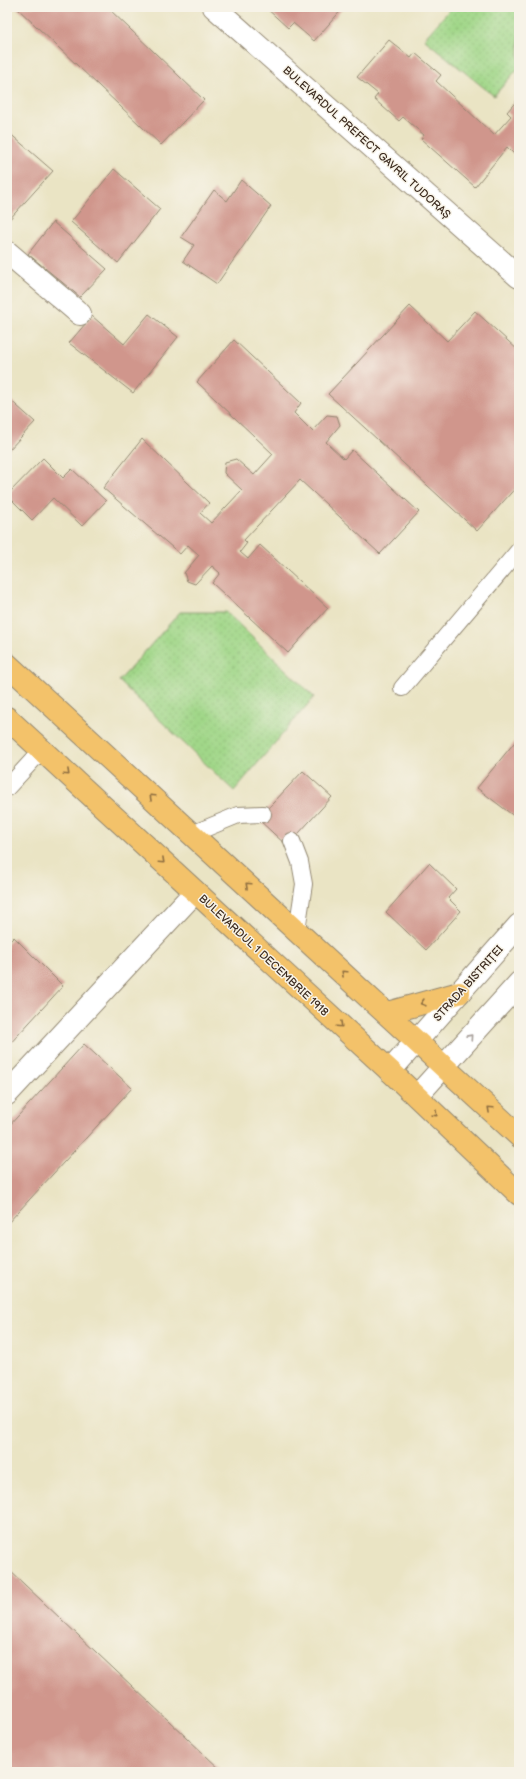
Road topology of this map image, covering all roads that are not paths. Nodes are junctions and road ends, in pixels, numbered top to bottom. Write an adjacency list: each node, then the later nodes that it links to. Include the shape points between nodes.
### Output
1 (214, 7): 3 (street, BULEVARDUL PREFECT GAVRIL TUDORAȘ)
2 (7, 252): 4 (street)
3 (519, 277)
4 (80, 314)
5 (519, 550): 7 (lane)
6 (7, 664): 12 (main road, one-way to 6)
7 (402, 688)
8 (7, 718): 9 (main road, BULEVARDUL 1 DECEMBRIE 1918)
9 (42, 750): 10 (lane); 14 (main road, BULEVARDUL 1 DECEMBRIE 1918, one-way to 14)
10 (7, 788)
11 (263, 814): 12 (lane, via 238,815)
12 (192, 834): 16 (main road, one-way to 12)
13 (292, 841): 16 (lane, via 300,862 304,884)
14 (195, 892): 22 (main road, BULEVARDUL 1 DECEMBRIE 1918, one-way to 22); 23 (street)
15 (519, 925): 18 (street, STRADA BISTRIȚEI)
16 (297, 930): 19 (main road, one-way to 16)
17 (519, 984): 21 (street, one-way to 17)
18 (459, 993): 19 (main road, one-way to 19); 20 (street, STRADA BISTRIȚEI)
19 (387, 1013): 20 (main road)
20 (417, 1041): 21 (main road); 22 (street, STRADA BISTRIȚEI)
21 (444, 1066): 24 (street); 25 (main road, one-way to 21)
22 (390, 1071): 24 (main road, BULEVARDUL 1 DECEMBRIE 1918)
23 (7, 1094)
24 (417, 1096): 26 (main road, BULEVARDUL 1 DECEMBRIE 1918, one-way to 26)
25 (519, 1136)
26 (519, 1194)

